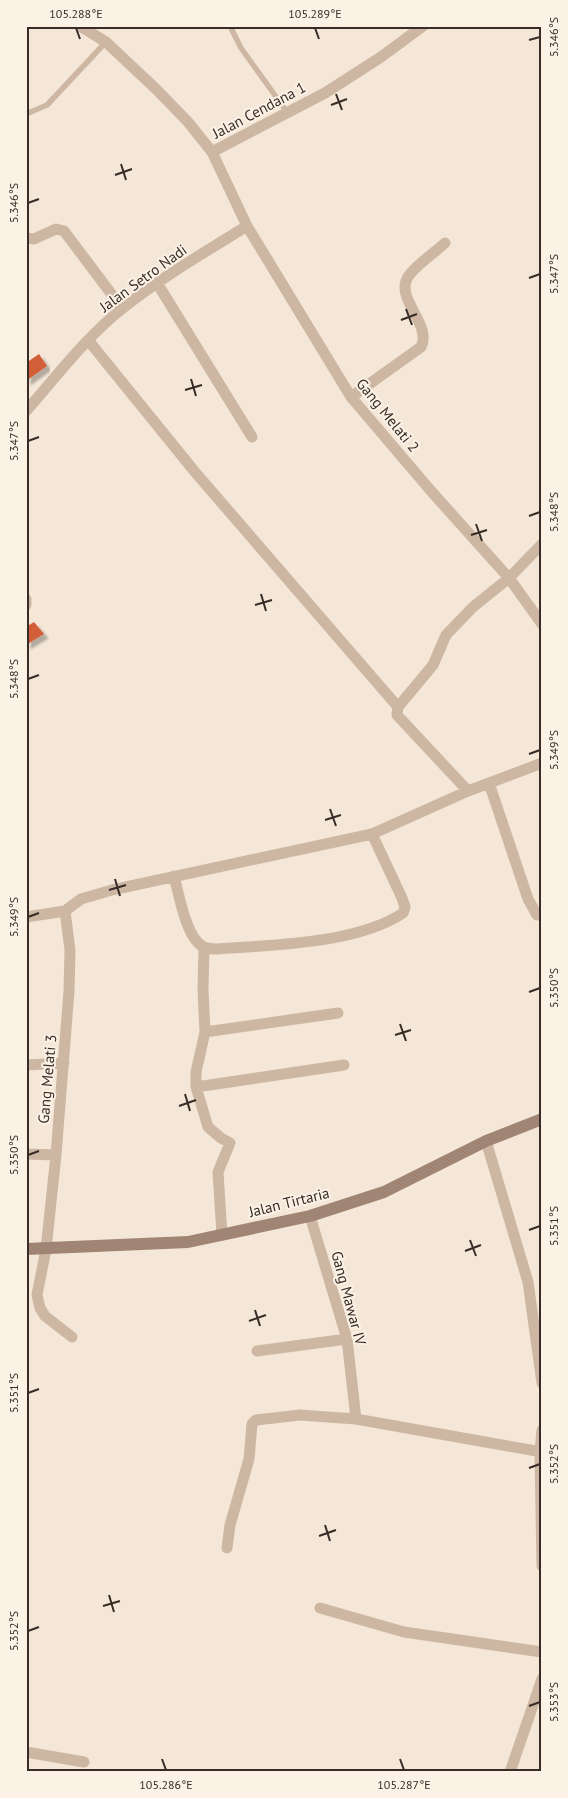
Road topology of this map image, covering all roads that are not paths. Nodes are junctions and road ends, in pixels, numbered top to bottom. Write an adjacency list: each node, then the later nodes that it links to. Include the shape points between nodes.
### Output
1 (80, 26): 4 (street, Jalan Cendana 1)
2 (230, 26): 5 (lane, via 241,48)
3 (423, 26): 5 (street, Jalan Cendana 1, via 349,78)
4 (106, 42): 6 (lane, via 47,105); 7 (street, Jalan Cendana 1, via 188,122)
5 (286, 112): 7 (street, Jalan Cendana 1)
6 (26, 114)
7 (212, 152): 8 (street, Gang Melati 2)
8 (247, 226): 11 (street, Jalan Setro Nadi); 14 (street, Gang Melati 2)
9 (26, 238): 12 (street, via 34,239 56,229 64,231)
10 (445, 243): 14 (street, via 409,275 404,285 423,332 421,347)
11 (157, 283): 12 (street, Jalan Setro Nadi); 16 (street)
12 (122, 308): 13 (street, Jalan Setro Nadi)
13 (88, 340): 15 (street, Jalan Setro Nadi); 22 (street, via 195,472)
14 (351, 398): 18 (street, Gang Melati 2)
15 (26, 411)
16 (252, 437)
17 (542, 544): 18 (street)
18 (509, 578): 21 (street, Gang Melati 2); 22 (street, via 473,607 446,635 433,665)
19 (26, 599): 20 (street)
20 (26, 605)
21 (542, 624)
22 (398, 707): 25 (street, via 397,715)
23 (542, 763): 24 (street)
24 (490, 783): 25 (street); 29 (street, via 528,898 537,915)
25 (468, 791): 26 (street)
26 (372, 834): 27 (street); 31 (street, via 402,898 403,913 377,926 328,939 216,949)
27 (174, 876): 28 (street, via 81,899); 31 (street, via 188,927)
28 (65, 911): 30 (street); 34 (street, Gang Melati 3, via 70,950 70,991)
29 (542, 915)
30 (26, 916)
31 (204, 947): 33 (street)
32 (338, 1013): 33 (street)
33 (205, 1032): 37 (street)
34 (64, 1063): 35 (street); 41 (street, Gang Melati 3)
35 (26, 1065)
36 (344, 1065): 37 (street)
37 (196, 1087): 43 (street, via 208,1127 230,1142 218,1172)
38 (542, 1119): 39 (street, Jalan Tirtaria)
39 (486, 1140): 42 (street, Jalan Tirtaria, via 384,1192); 49 (street, via 528,1282)
40 (26, 1154): 41 (street)
41 (56, 1154): 45 (street, Gang Melati 3)
42 (310, 1216): 43 (street, Jalan Tirtaria); 47 (street, Gang Mawar IV)
43 (222, 1235): 45 (street, Jalan Tirtaria, via 188,1242)
44 (26, 1249): 45 (street, Jalan Tirtaria)
45 (46, 1249): 46 (street, Gang Melati 3, via 37,1296 39,1306 45,1316)
46 (72, 1337)
47 (347, 1339): 48 (street); 50 (street, Gang Mawar IV)
48 (257, 1351)
49 (542, 1382)
50 (356, 1419): 52 (street); 53 (street, via 300,1415 256,1420 252,1424 249,1460 230,1524)
51 (542, 1430): 52 (street)
52 (541, 1452): 54 (street)
53 (227, 1548)
54 (542, 1566)
55 (320, 1608): 56 (street, via 411,1633)
56 (542, 1652)
57 (541, 1686): 60 (street)
58 (26, 1752): 59 (street)
59 (84, 1762)
60 (510, 1772)

